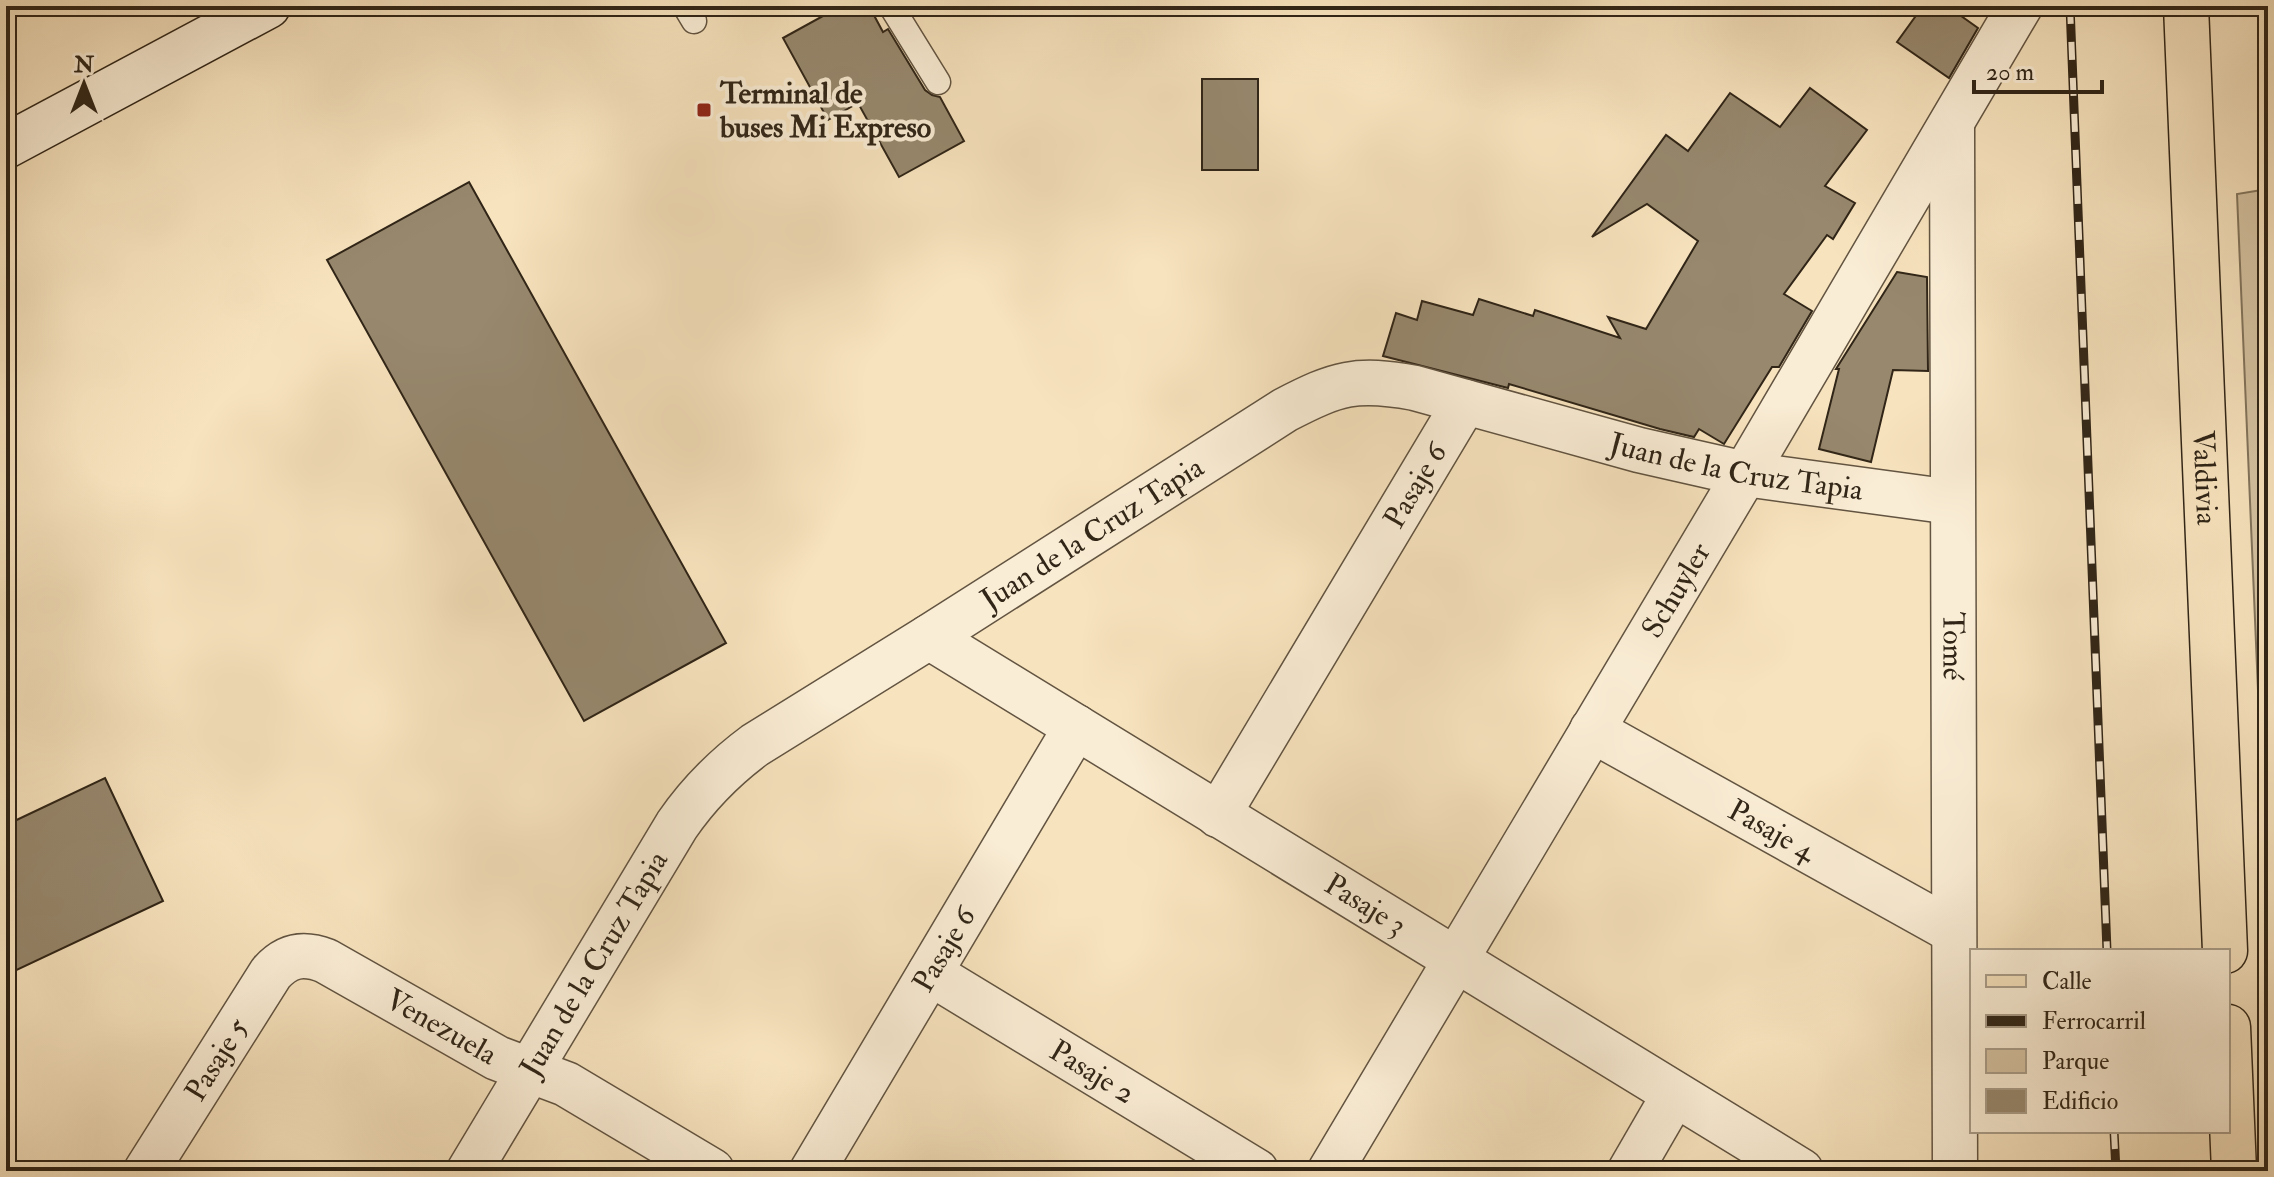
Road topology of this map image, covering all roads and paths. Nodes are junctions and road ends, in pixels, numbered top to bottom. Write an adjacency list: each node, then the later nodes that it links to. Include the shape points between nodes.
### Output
1 (268, 6): 7 (street)
2 (891, 6): 5 (lane)
3 (2020, 6): 6 (street, Schuyler)
4 (2186, 6): 16 (main road, Valdivia)
5 (938, 82)
6 (1952, 121): 9 (street, Schuyler); 10 (street, Tomé)
7 (6, 146)
8 (1465, 402): 9 (street, Juan de la Cruz Tapia); 11 (street, Juan de la Cruz Tapia, via 1387,383 1331,387 1285,410); 14 (street, Pasaje 6)
9 (1745, 474): 10 (street, Juan de la Cruz Tapia); 13 (street, Schuyler)
10 (1952, 502): 15 (street, Tomé)
11 (929, 637): 12 (street, Pasaje 3); 20 (street, Juan de la Cruz Tapia, via 755,745 710,783 677,825)
12 (1076, 727): 14 (street, Pasaje 3); 19 (street, Pasaje 6)
13 (1592, 730): 15 (street, Pasaje 4); 18 (street, Schuyler)
14 (1218, 815): 18 (street, Pasaje 3)
15 (1953, 931): 31 (street, Tomé)
16 (2225, 949)
17 (296, 956): 20 (street, Venezuela, via 326,961 497,1058); 23 (street, Pasaje 5, via 271,973)
18 (1455, 961): 22 (street, Pasaje 3); 28 (street, Schuyler)
19 (930, 973): 26 (street, Pasaje 6); 27 (street, Pasaje 2)
20 (530, 1070): 24 (street, Juan de la Cruz Tapia); 25 (street, Venezuela, via 566,1084)
21 (2230, 1075): 32 (main road)
22 (1674, 1095): 29 (street); 30 (street, Pasaje 3)
23 (146, 1171)
24 (469, 1171)
25 (712, 1171)
26 (812, 1171)
27 (1256, 1171)
28 (1330, 1171)
29 (1630, 1171)
30 (1801, 1171)
31 (1955, 1171)
32 (2234, 1171)

